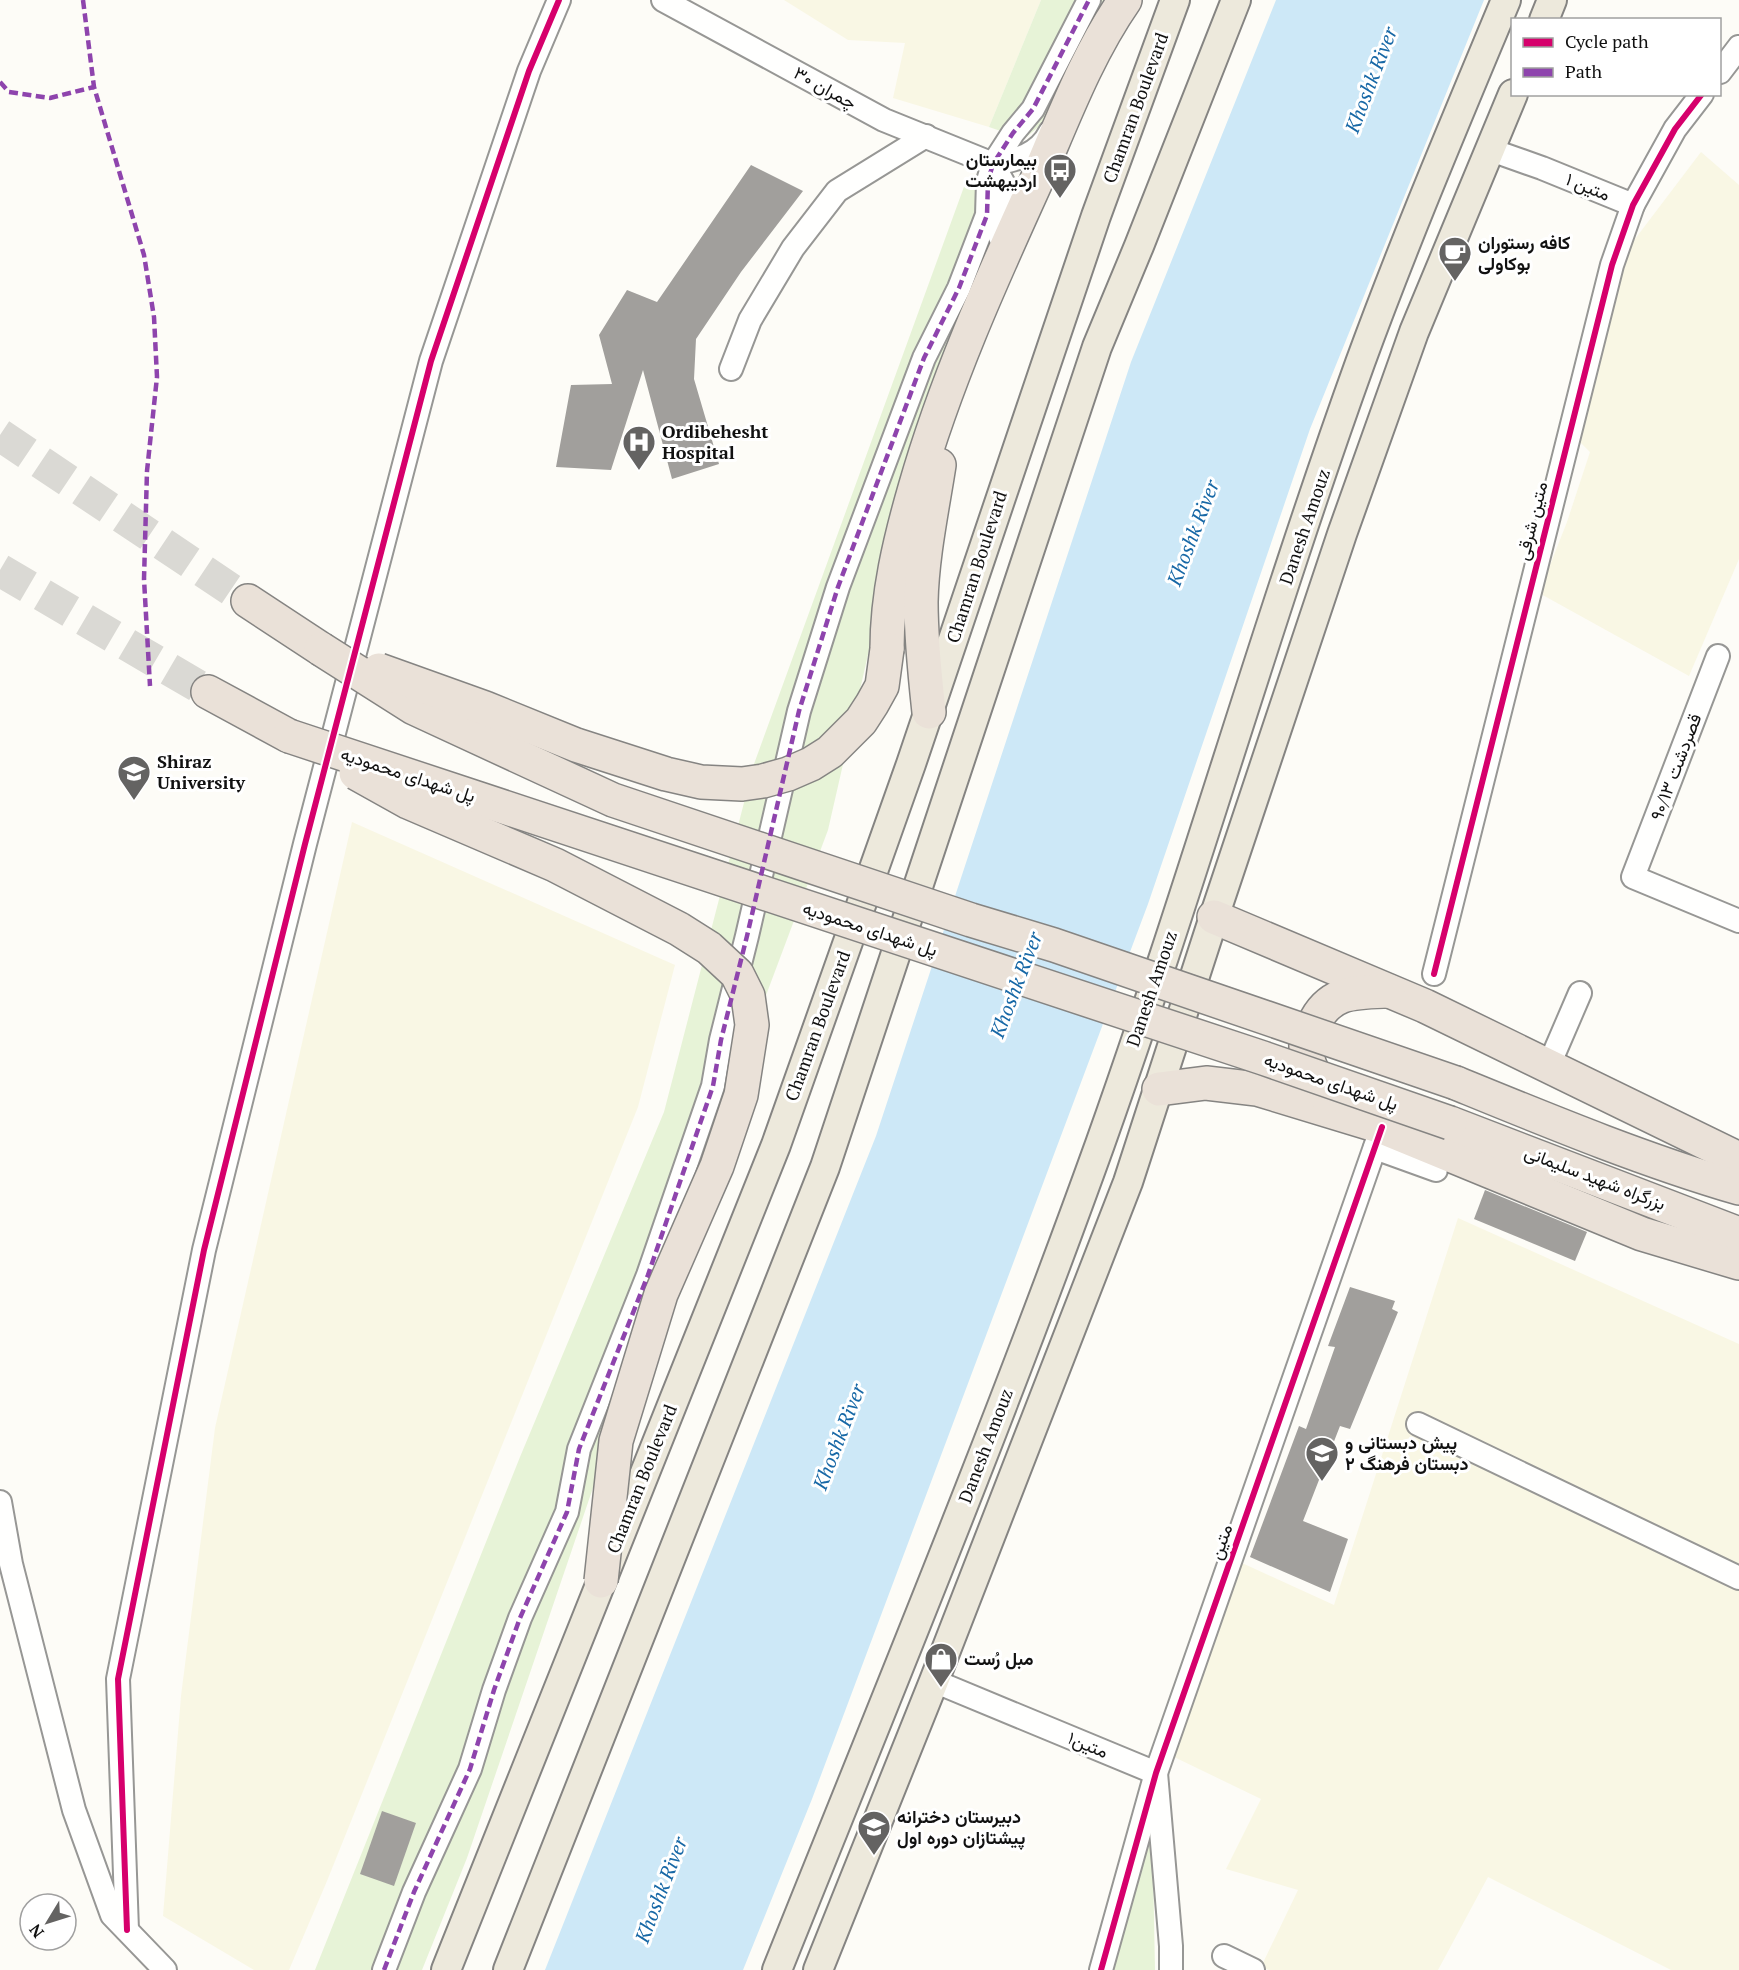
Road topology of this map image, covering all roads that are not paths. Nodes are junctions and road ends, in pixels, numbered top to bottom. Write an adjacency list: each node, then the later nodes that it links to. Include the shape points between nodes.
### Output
1 (559, 0): 48 (street, via 529,71 431,361 204,1250 118,1679)
2 (663, 0): 15 (street, ۳۰ چمران, via 884,120)
3 (1089, 0): 17 (street, via 1032,110)
4 (1125, 0): 11 (highway)
5 (1175, 0): 26 (main road, Chamran Boulevard, via 1089,237)
6 (1236, 0): 53 (main road, via 1097,347 825,1167)
7 (1506, 0): 54 (main road, Danesh Amouz, via 1360,363 1096,1154 974,1476)
8 (1552, 0): 9 (main road)
9 (1545, 18)
10 (1739, 47): 12 (street)
11 (1089, 63): 17 (street, via 1038,148 1017,160); 19 (highway)
12 (1721, 70)
13 (1512, 96): 16 (main road, Danesh Amouz)
14 (1700, 96): 18 (street, متین شرقی, via 1675,129)
15 (926, 136): 17 (street, ۳۰ چمران); 20 (street, via 837,191 793,248 750,320)
16 (1491, 150): 18 (street, متین ۱); 28 (main road, Danesh Amouz, via 1413,332)
17 (993, 164): 19 (street, via 1005,186 1006,213); 51 (street, via 987,215 959,288 924,358 838,588 799,711 713,1086 648,1275 579,1449 567,1512 520,1618 470,1769 414,1892)
18 (1633, 205): 30 (street, متین شرقی, via 1612,265)
19 (965, 344): 21 (highway)
20 (731, 369)
21 (946, 392): 23 (highway, bridge, via 902,534 887,621 882,686 861,721 830,752 788,774 742,784 675,776 576,745); 26 (highway, via 921,600)
22 (248, 601): 23 (highway)
23 (321, 649): 39 (highway, بزرگراه شهید سلیمانی, bridge, via 414,708 613,800 1456,1083 1591,1137)
24 (1718, 656): 29 (street, ۹۰/۱۳ قصردشت, via 1633,877)
25 (208, 692): 27 (highway)
26 (929, 711): 45 (main road, Chamran Boulevard, via 776,1146)
27 (289, 736): 35 (highway, پل شهدای محمودیه, bridge); 45 (highway, bridge, via 408,802 555,865 679,928 737,974 748,996 752,1025 741,1095 717,1166 661,1294 616,1441)
28 (1214, 917): 31 (highway); 34 (main road, Danesh Amouz)
29 (1739, 921)
30 (1434, 974)
31 (1390, 990): 33 (highway); 36 (highway, via 1355,992 1336,998 1319,1011 1306,1042 1309,1062 1323,1093)
32 (1580, 993): 33 (street)
33 (1549, 1065): 37 (highway)
34 (1160, 1089): 36 (highway, via 1206,1083 1257,1089); 46 (main road, Danesh Amouz, via 1128,1182)
35 (1450, 1123): 40 (highway, بزرگراه شهید سلیمانی)
36 (1370, 1131): 38 (street); 41 (highway, via 1642,1234); 47 (street, متین)
37 (1739, 1159)
38 (1436, 1170)
39 (1739, 1188)
40 (1739, 1234)
41 (1739, 1263)
42 (1418, 1424): 44 (street)
43 (0, 1502): 48 (street, via 11,1564 74,1810 112,1915)
44 (1739, 1578)
45 (601, 1581): 52 (main road, Chamran Boulevard)
46 (934, 1681): 47 (street, متین۱); 55 (main road, Danesh Amouz)
47 (1156, 1773): 56 (street, متین); 57 (street)
48 (127, 1930): 50 (street)
49 (1224, 1956): 58 (street)
50 (165, 1970)
51 (384, 1970)
52 (446, 1970)
53 (508, 1970)
54 (777, 1970)
55 (818, 1970)
56 (1101, 1970)
57 (1171, 1970)
58 (1253, 1970)

